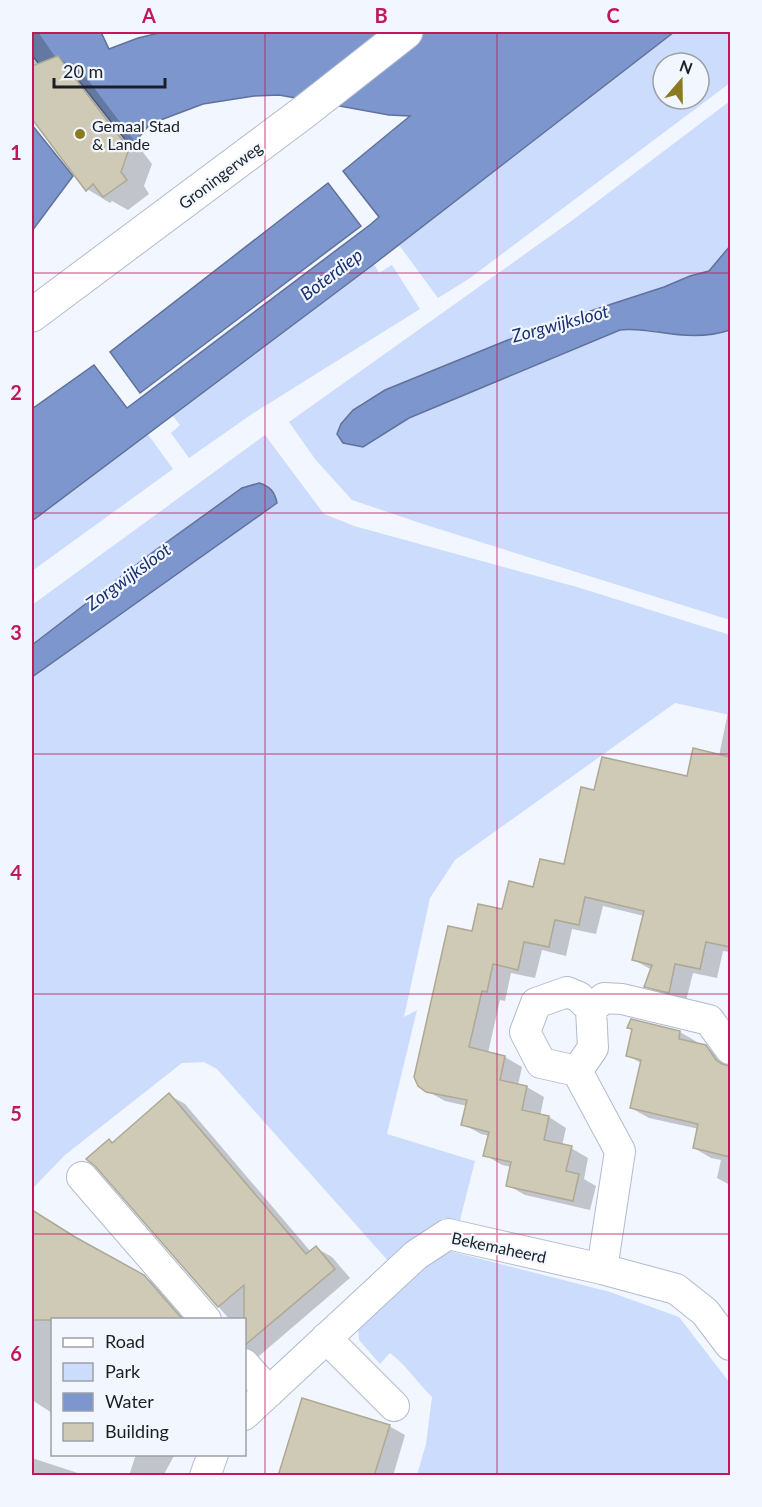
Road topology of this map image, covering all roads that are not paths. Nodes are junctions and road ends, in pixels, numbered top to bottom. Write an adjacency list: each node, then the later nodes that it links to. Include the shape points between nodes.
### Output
1 (406, 32): 2 (main road, Groningerweg)
2 (32, 315)
3 (591, 1009): 4 (street, via 604,998 622,999 709,1020); 5 (street, via 593,1048); 5 (street, via 567,992 536,1003 525,1032 541,1063)
4 (730, 1049)
5 (577, 1071): 7 (street, via 620,1151)
6 (82, 1177): 8 (street)
7 (602, 1269): 9 (street, Bekemaheerd, via 448,1234 416,1255); 10 (street, Bekemaheerd, via 676,1289 705,1312)
8 (204, 1318)
9 (326, 1338): 12 (street, Bekemaheerd); 13 (street)
10 (730, 1345)
11 (246, 1366): 12 (street)
12 (268, 1392): 14 (street, Bekemaheerd)
13 (394, 1406)
14 (246, 1413)
15 (213, 1456): 16 (street)
16 (205, 1476)

